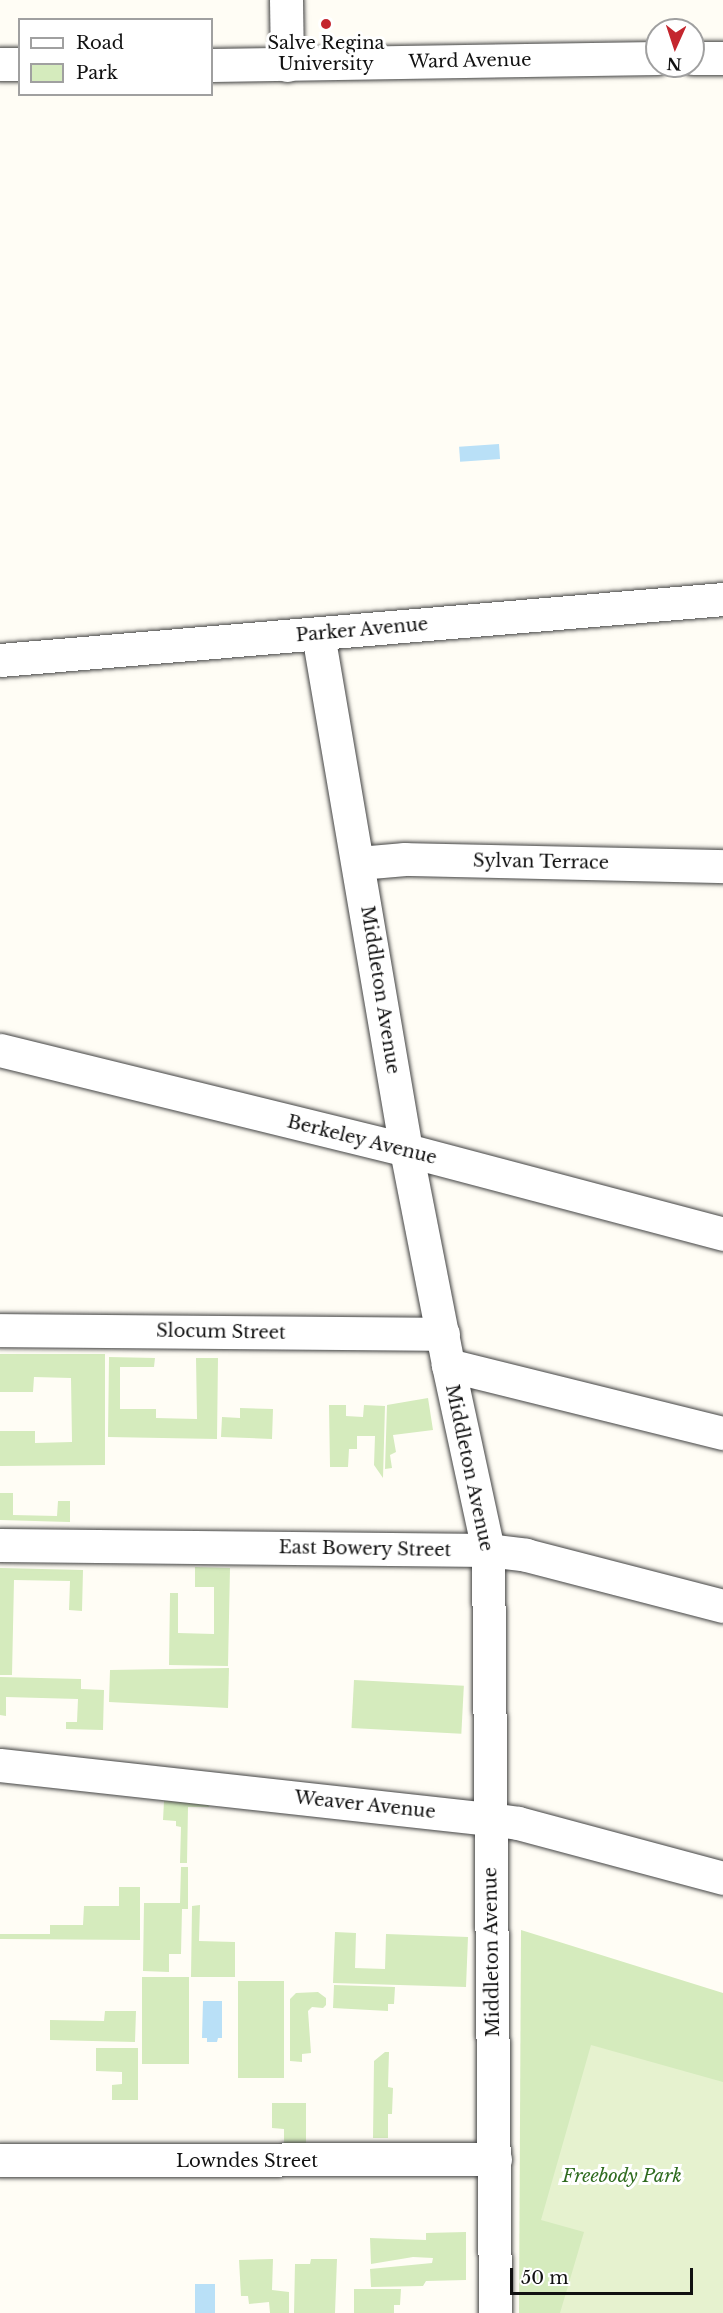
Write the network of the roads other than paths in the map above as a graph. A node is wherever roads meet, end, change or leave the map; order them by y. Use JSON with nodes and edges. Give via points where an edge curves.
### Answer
{"nodes":[{"id":1,"x":286,"y":0,"type":"edge"},
{"id":2,"x":645,"y":58,"type":"edge"},
{"id":3,"x":705,"y":58,"type":"edge"},
{"id":4,"x":723,"y":58,"type":"edge"},
{"id":5,"x":0,"y":64,"type":"edge"},
{"id":6,"x":18,"y":64,"type":"edge"},
{"id":7,"x":213,"y":65,"type":"edge"},
{"id":8,"x":287,"y":65,"type":"junction"},
{"id":9,"x":723,"y":599,"type":"edge"},
{"id":10,"x":318,"y":634,"type":"junction"},
{"id":11,"x":0,"y":660,"type":"edge"},
{"id":12,"x":359,"y":863,"type":"junction"},
{"id":13,"x":723,"y":866,"type":"edge"},
{"id":14,"x":0,"y":1050,"type":"edge"},
{"id":15,"x":406,"y":1150,"type":"junction"},
{"id":16,"x":723,"y":1234,"type":"edge"},
{"id":17,"x":0,"y":1330,"type":"edge"},
{"id":18,"x":445,"y":1349,"type":"junction"},
{"id":19,"x":723,"y":1433,"type":"edge"},
{"id":20,"x":0,"y":1545,"type":"edge"},
{"id":21,"x":488,"y":1550,"type":"junction"},
{"id":22,"x":723,"y":1606,"type":"edge"},
{"id":23,"x":0,"y":1765,"type":"edge"},
{"id":24,"x":490,"y":1819,"type":"junction"},
{"id":25,"x":723,"y":1878,"type":"edge"},
{"id":26,"x":495,"y":2159,"type":"junction"},
{"id":27,"x":0,"y":2160,"type":"edge"},
{"id":28,"x":495,"y":2313,"type":"edge"}],
"edges":[{"from":1,"to":8,"type":"street"},
{"from":2,"to":8,"type":"street","name":"Ward Avenue"},
{"from":3,"to":4,"type":"street"},
{"from":5,"to":6,"type":"street"},
{"from":7,"to":8,"type":"street","name":"Ward Avenue"},
{"from":9,"to":10,"type":"street","name":"Parker Avenue"},
{"from":10,"to":11,"type":"street","name":"Parker Avenue"},
{"from":10,"to":12,"type":"street","name":"Middleton Avenue"},
{"from":12,"to":13,"type":"street","name":"Sylvan Terrace","via":[[405,859]]},
{"from":12,"to":15,"type":"street","name":"Middleton Avenue"},
{"from":14,"to":15,"type":"street","name":"Berkeley Avenue"},
{"from":15,"to":16,"type":"street","name":"Berkeley Avenue"},
{"from":15,"to":18,"type":"street","name":"Middleton Avenue"},
{"from":17,"to":18,"type":"street","name":"Slocum Street"},
{"from":18,"to":19,"type":"street","name":"Slocum Street"},
{"from":18,"to":21,"type":"street","name":"Middleton Avenue"},
{"from":20,"to":21,"type":"street","name":"East Bowery Street"},
{"from":21,"to":22,"type":"street","name":"East Bowery Street","via":[[526,1555]]},
{"from":21,"to":24,"type":"street","name":"Middleton Avenue"},
{"from":23,"to":24,"type":"street","name":"Weaver Avenue"},
{"from":24,"to":25,"type":"street","name":"Weaver Avenue"},
{"from":24,"to":26,"type":"street","name":"Middleton Avenue"},
{"from":26,"to":27,"type":"street","name":"Lowndes Street"},
{"from":26,"to":28,"type":"street","name":"Middleton Avenue"}]}
